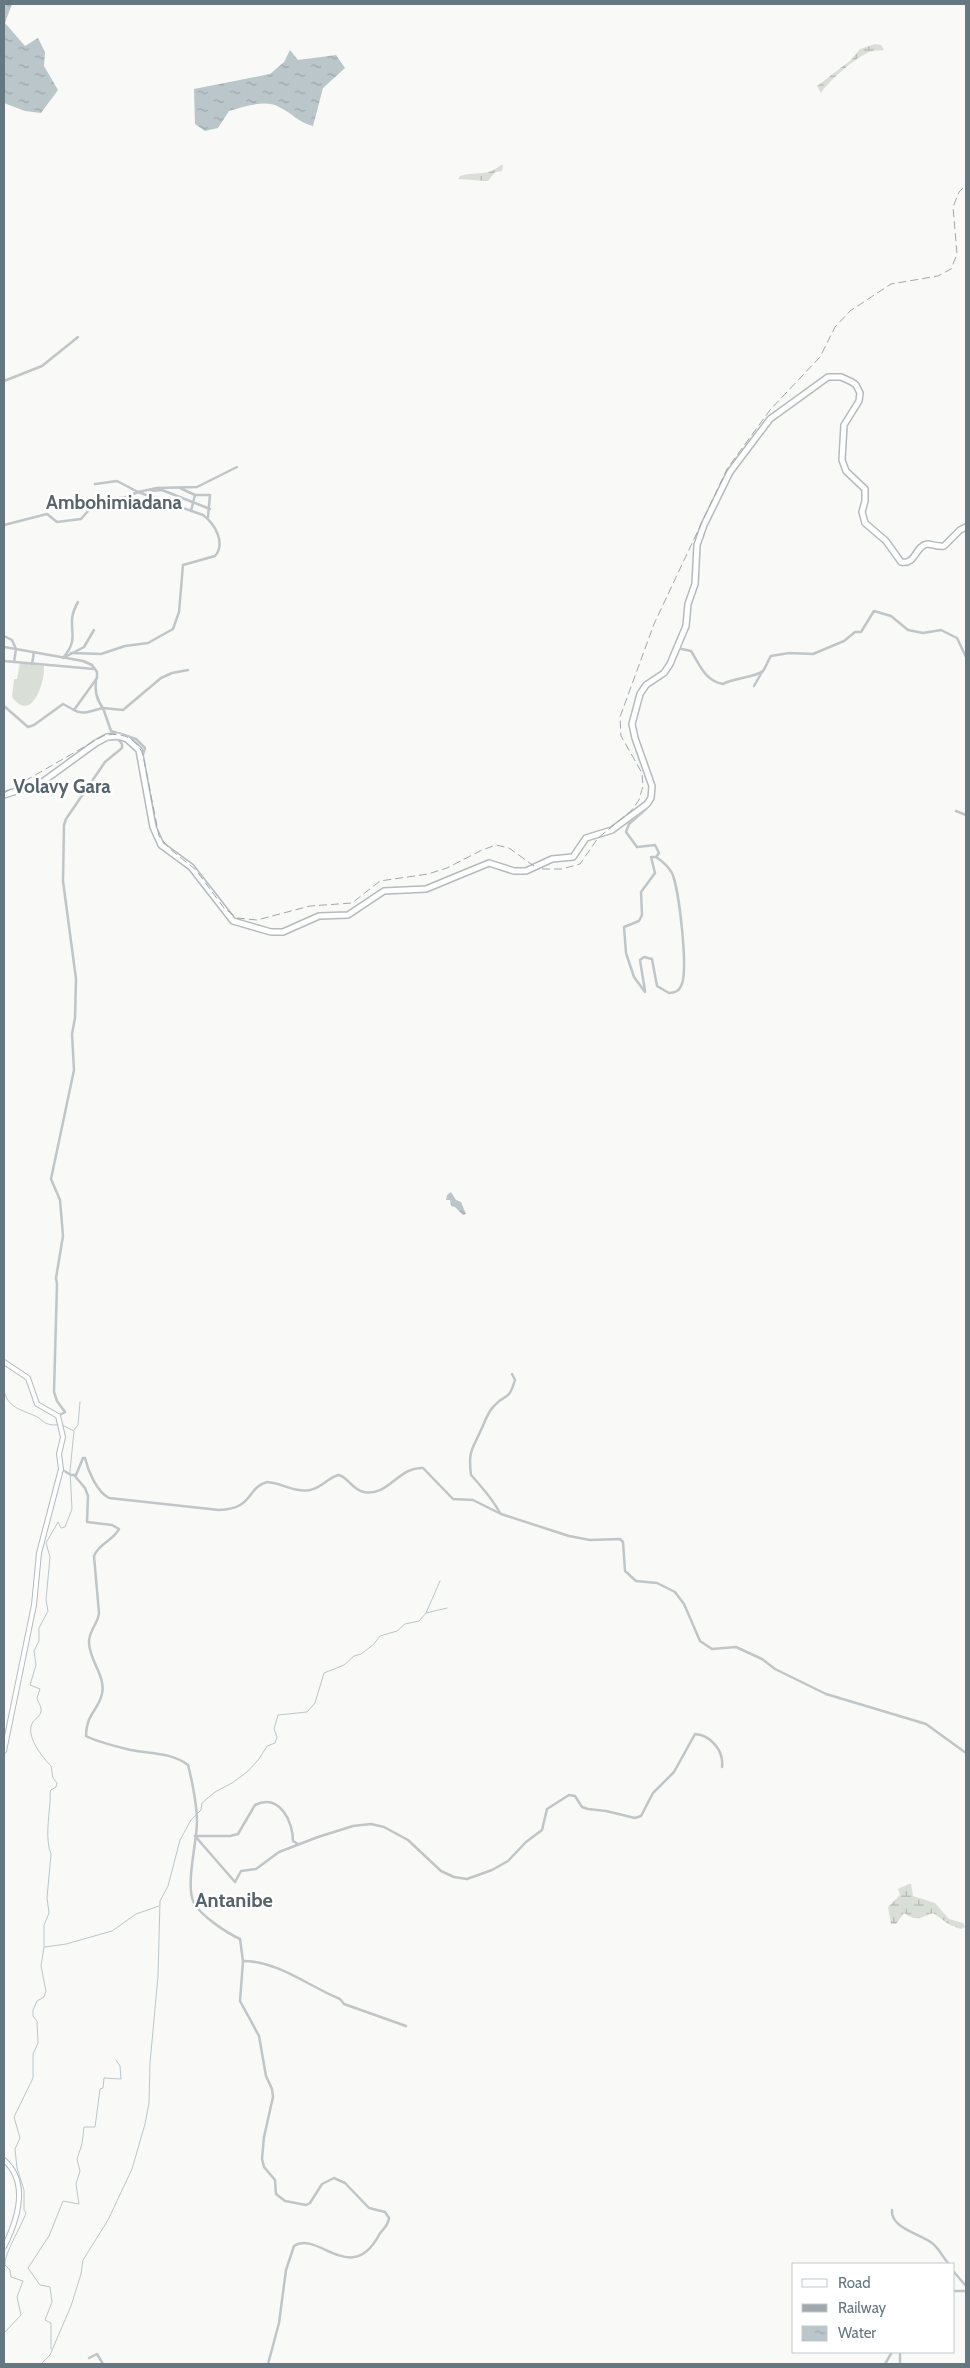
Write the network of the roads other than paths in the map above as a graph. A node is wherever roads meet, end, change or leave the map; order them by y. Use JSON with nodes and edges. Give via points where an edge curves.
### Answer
{"nodes":[{"id":1,"x":78,"y":337,"type":"dead end"},
{"id":2,"x":4,"y":381,"type":"edge"},
{"id":3,"x":237,"y":467,"type":"dead end"},
{"id":4,"x":96,"y":484,"type":"dead end"},
{"id":5,"x":178,"y":488,"type":"junction"},
{"id":6,"x":147,"y":490,"type":"junction"},
{"id":7,"x":138,"y":492,"type":"junction"},
{"id":8,"x":174,"y":494,"type":"junction"},
{"id":9,"x":195,"y":495,"type":"junction"},
{"id":10,"x":193,"y":503,"type":"junction"},
{"id":11,"x":173,"y":504,"type":"junction"},
{"id":12,"x":210,"y":509,"type":"junction"},
{"id":13,"x":191,"y":511,"type":"junction"},
{"id":14,"x":207,"y":518,"type":"junction"},
{"id":15,"x":4,"y":525,"type":"edge"},
{"id":16,"x":966,"y":527,"type":"edge"},
{"id":17,"x":78,"y":602,"type":"dead end"},
{"id":18,"x":94,"y":630,"type":"dead end"},
{"id":19,"x":4,"y":636,"type":"edge"},
{"id":20,"x":4,"y":647,"type":"edge"},
{"id":21,"x":677,"y":648,"type":"junction"},
{"id":22,"x":16,"y":649,"type":"junction"},
{"id":23,"x":34,"y":652,"type":"junction"},
{"id":24,"x":71,"y":654,"type":"junction"},
{"id":25,"x":966,"y":657,"type":"edge"},
{"id":26,"x":63,"y":658,"type":"junction"},
{"id":27,"x":4,"y":661,"type":"edge"},
{"id":28,"x":14,"y":662,"type":"junction"},
{"id":29,"x":32,"y":664,"type":"junction"},
{"id":30,"x":96,"y":669,"type":"junction"},
{"id":31,"x":188,"y":670,"type":"dead end"},
{"id":32,"x":762,"y":671,"type":"junction"},
{"id":33,"x":97,"y":678,"type":"junction"},
{"id":34,"x":754,"y":686,"type":"dead end"},
{"id":35,"x":4,"y":706,"type":"edge"},
{"id":36,"x":103,"y":708,"type":"junction"},
{"id":37,"x":74,"y":710,"type":"junction"},
{"id":38,"x":107,"y":737,"type":"junction"},
{"id":39,"x":142,"y":760,"type":"junction"},
{"id":40,"x":4,"y":795,"type":"edge"},
{"id":41,"x":647,"y":804,"type":"junction"},
{"id":42,"x":956,"y":811,"type":"dead end"},
{"id":43,"x":966,"y":814,"type":"edge"},
{"id":44,"x":656,"y":857,"type":"junction"},
{"id":45,"x":4,"y":1362,"type":"edge"},
{"id":46,"x":512,"y":1374,"type":"dead end"},
{"id":47,"x":59,"y":1418,"type":"junction"},
{"id":48,"x":61,"y":1469,"type":"junction"},
{"id":49,"x":72,"y":1475,"type":"junction"},
{"id":50,"x":501,"y":1514,"type":"junction"},
{"id":51,"x":4,"y":1751,"type":"edge"},
{"id":52,"x":966,"y":1753,"type":"edge"},
{"id":53,"x":722,"y":1767,"type":"dead end"},
{"id":54,"x":195,"y":1836,"type":"junction"},
{"id":55,"x":298,"y":1844,"type":"junction"},
{"id":56,"x":243,"y":1961,"type":"junction"},
{"id":57,"x":406,"y":2026,"type":"dead end"},
{"id":58,"x":4,"y":2160,"type":"edge"},
{"id":59,"x":892,"y":2210,"type":"dead end"},
{"id":60,"x":4,"y":2247,"type":"edge"},
{"id":61,"x":948,"y":2263,"type":"edge"},
{"id":62,"x":955,"y":2273,"type":"edge"},
{"id":63,"x":966,"y":2286,"type":"edge"},
{"id":64,"x":891,"y":2353,"type":"edge"},
{"id":65,"x":89,"y":2358,"type":"dead end"},
{"id":66,"x":103,"y":2364,"type":"edge"},
{"id":67,"x":268,"y":2364,"type":"edge"},
{"id":68,"x":885,"y":2364,"type":"edge"}],
"edges":[{"from":1,"to":2,"type":"street","via":[[42,366]]},
{"from":3,"to":5,"type":"street","via":[[197,487]]},
{"from":4,"to":7,"type":"street","via":[[117,481]]},
{"from":5,"to":6,"type":"street"},
{"from":5,"to":9,"type":"street"},
{"from":6,"to":7,"type":"street"},
{"from":6,"to":8,"type":"street"},
{"from":7,"to":11,"type":"street"},
{"from":7,"to":15,"type":"street","via":[[95,503],[76,521],[58,522],[47,514]]},
{"from":8,"to":10,"type":"street"},
{"from":8,"to":11,"type":"street"},
{"from":9,"to":10,"type":"street"},
{"from":9,"to":12,"type":"street","via":[[210,495]]},
{"from":10,"to":12,"type":"street"},
{"from":10,"to":13,"type":"street"},
{"from":11,"to":13,"type":"street"},
{"from":12,"to":14,"type":"street"},
{"from":13,"to":14,"type":"street"},
{"from":14,"to":24,"type":"street","via":[[220,538],[218,553],[183,566],[179,612],[173,629],[148,643],[102,654]]},
{"from":16,"to":21,"type":"main road","via":[[944,546],[927,544],[912,560],[901,562],[886,541],[865,523],[862,512],[865,489],[846,471],[842,460],[844,425],[859,401],[860,393],[852,382],[841,377],[828,377],[770,419],[730,472],[697,544],[696,584]]},
{"from":17,"to":26,"type":"street","via":[[71,616],[73,644]]},
{"from":18,"to":24,"type":"street","via":[[84,647]]},
{"from":19,"to":22,"type":"street","via":[[12,640]]},
{"from":20,"to":22,"type":"street"},
{"from":21,"to":32,"type":"street","via":[[691,651],[712,682],[723,684]]},
{"from":21,"to":41,"type":"main road","via":[[664,673],[646,685],[640,694],[632,724],[652,786]]},
{"from":22,"to":23,"type":"street"},
{"from":22,"to":28,"type":"street"},
{"from":23,"to":26,"type":"street"},
{"from":23,"to":29,"type":"street"},
{"from":24,"to":26,"type":"street"},
{"from":25,"to":32,"type":"street","via":[[957,638],[941,630],[923,633],[908,630],[892,616],[874,611],[861,632],[813,654],[771,656]]},
{"from":26,"to":30,"type":"street","via":[[88,663]]},
{"from":27,"to":28,"type":"street"},
{"from":28,"to":29,"type":"street"},
{"from":29,"to":30,"type":"street"},
{"from":30,"to":33,"type":"street"},
{"from":31,"to":36,"type":"street","via":[[161,678],[123,710]]},
{"from":32,"to":34,"type":"street"},
{"from":33,"to":36,"type":"street","via":[[97,697]]},
{"from":33,"to":37,"type":"street"},
{"from":35,"to":37,"type":"street","via":[[28,727],[63,704]]},
{"from":36,"to":37,"type":"street","via":[[88,712]]},
{"from":36,"to":39,"type":"street","via":[[111,731],[136,739],[145,748]]},
{"from":38,"to":39,"type":"main road","via":[[127,738],[139,750]]},
{"from":38,"to":40,"type":"main road","via":[[41,783]]},
{"from":38,"to":47,"type":"street","via":[[108,740],[121,741],[122,748],[105,762],[64,825],[63,881],[76,979],[72,1034],[74,1070],[51,1179],[60,1200],[63,1236],[56,1278],[54,1384],[57,1401],[65,1412]]},
{"from":39,"to":41,"type":"main road","via":[[153,827],[161,845],[191,867],[233,921],[271,932],[283,932],[320,916],[348,915],[384,891],[426,889],[480,865],[489,863],[514,871],[526,871],[552,859],[573,857],[586,838],[612,830]]},
{"from":41,"to":44,"type":"street","via":[[626,832],[637,847],[655,845],[659,853]]},
{"from":42,"to":43,"type":"street"},
{"from":44,"to":44,"type":"street","via":[[651,857],[655,873],[641,892],[641,918],[639,922],[624,927],[624,941],[634,977],[640,986],[646,992],[640,960],[647,957],[652,959],[657,986],[669,993],[678,991],[683,980],[683,930],[674,878],[668,867]]},
{"from":45,"to":47,"type":"street","via":[[28,1378],[37,1404]]},
{"from":46,"to":50,"type":"street","via":[[515,1380],[509,1396],[496,1404],[484,1422],[473,1444],[469,1462],[471,1475],[479,1481]]},
{"from":47,"to":48,"type":"street","via":[[62,1427]]},
{"from":48,"to":49,"type":"street"},
{"from":48,"to":51,"type":"street","via":[[39,1553],[34,1605]]},
{"from":49,"to":50,"type":"street","via":[[76,1474],[82,1458],[85,1458],[100,1490],[109,1498],[231,1510],[267,1482],[304,1491],[320,1487],[338,1475],[356,1490],[369,1492],[385,1488],[400,1476],[419,1468],[428,1471],[453,1499],[473,1500]]},
{"from":49,"to":54,"type":"street","via":[[88,1496],[87,1522],[119,1528],[96,1550],[94,1556],[99,1613],[89,1643],[104,1680],[102,1695],[88,1720],[86,1736],[182,1760],[188,1765],[197,1823]]},
{"from":50,"to":52,"type":"street","via":[[580,1539],[620,1539],[623,1542],[625,1571],[636,1580],[657,1583],[675,1592],[684,1604],[700,1641],[706,1645],[719,1649],[736,1647],[826,1694],[926,1724]]},
{"from":53,"to":55,"type":"street","via":[[718,1746],[695,1734],[674,1772],[653,1793],[641,1816],[635,1818],[588,1809],[582,1807],[575,1796],[569,1795],[547,1809],[542,1830],[508,1861],[467,1879],[441,1871],[408,1840],[371,1824],[353,1826]]},
{"from":54,"to":55,"type":"street","via":[[235,1882],[241,1871],[256,1869],[269,1858]]},
{"from":54,"to":55,"type":"street","via":[[238,1834],[255,1805],[268,1802],[283,1811],[292,1824],[293,1841]]},
{"from":54,"to":56,"type":"street","via":[[191,1875],[194,1902],[224,1930],[240,1939]]},
{"from":56,"to":57,"type":"street","via":[[280,1969],[340,1998],[344,2004]]},
{"from":56,"to":67,"type":"street","via":[[240,2001],[259,2036],[266,2076],[272,2089],[262,2159],[264,2167],[275,2180],[276,2194],[285,2200],[306,2205],[322,2184],[334,2178],[345,2183],[369,2208],[384,2212],[389,2218],[387,2226],[364,2255],[337,2255],[305,2243],[294,2246],[287,2265],[279,2323]]},
{"from":58,"to":60,"type":"street","via":[[15,2174],[19,2194],[18,2213]]},
{"from":59,"to":61,"type":"street","via":[[898,2224],[933,2243]]},
{"from":62,"to":63,"type":"street"},
{"from":64,"to":68,"type":"street"},
{"from":65,"to":66,"type":"street","via":[[97,2354]]}]}
